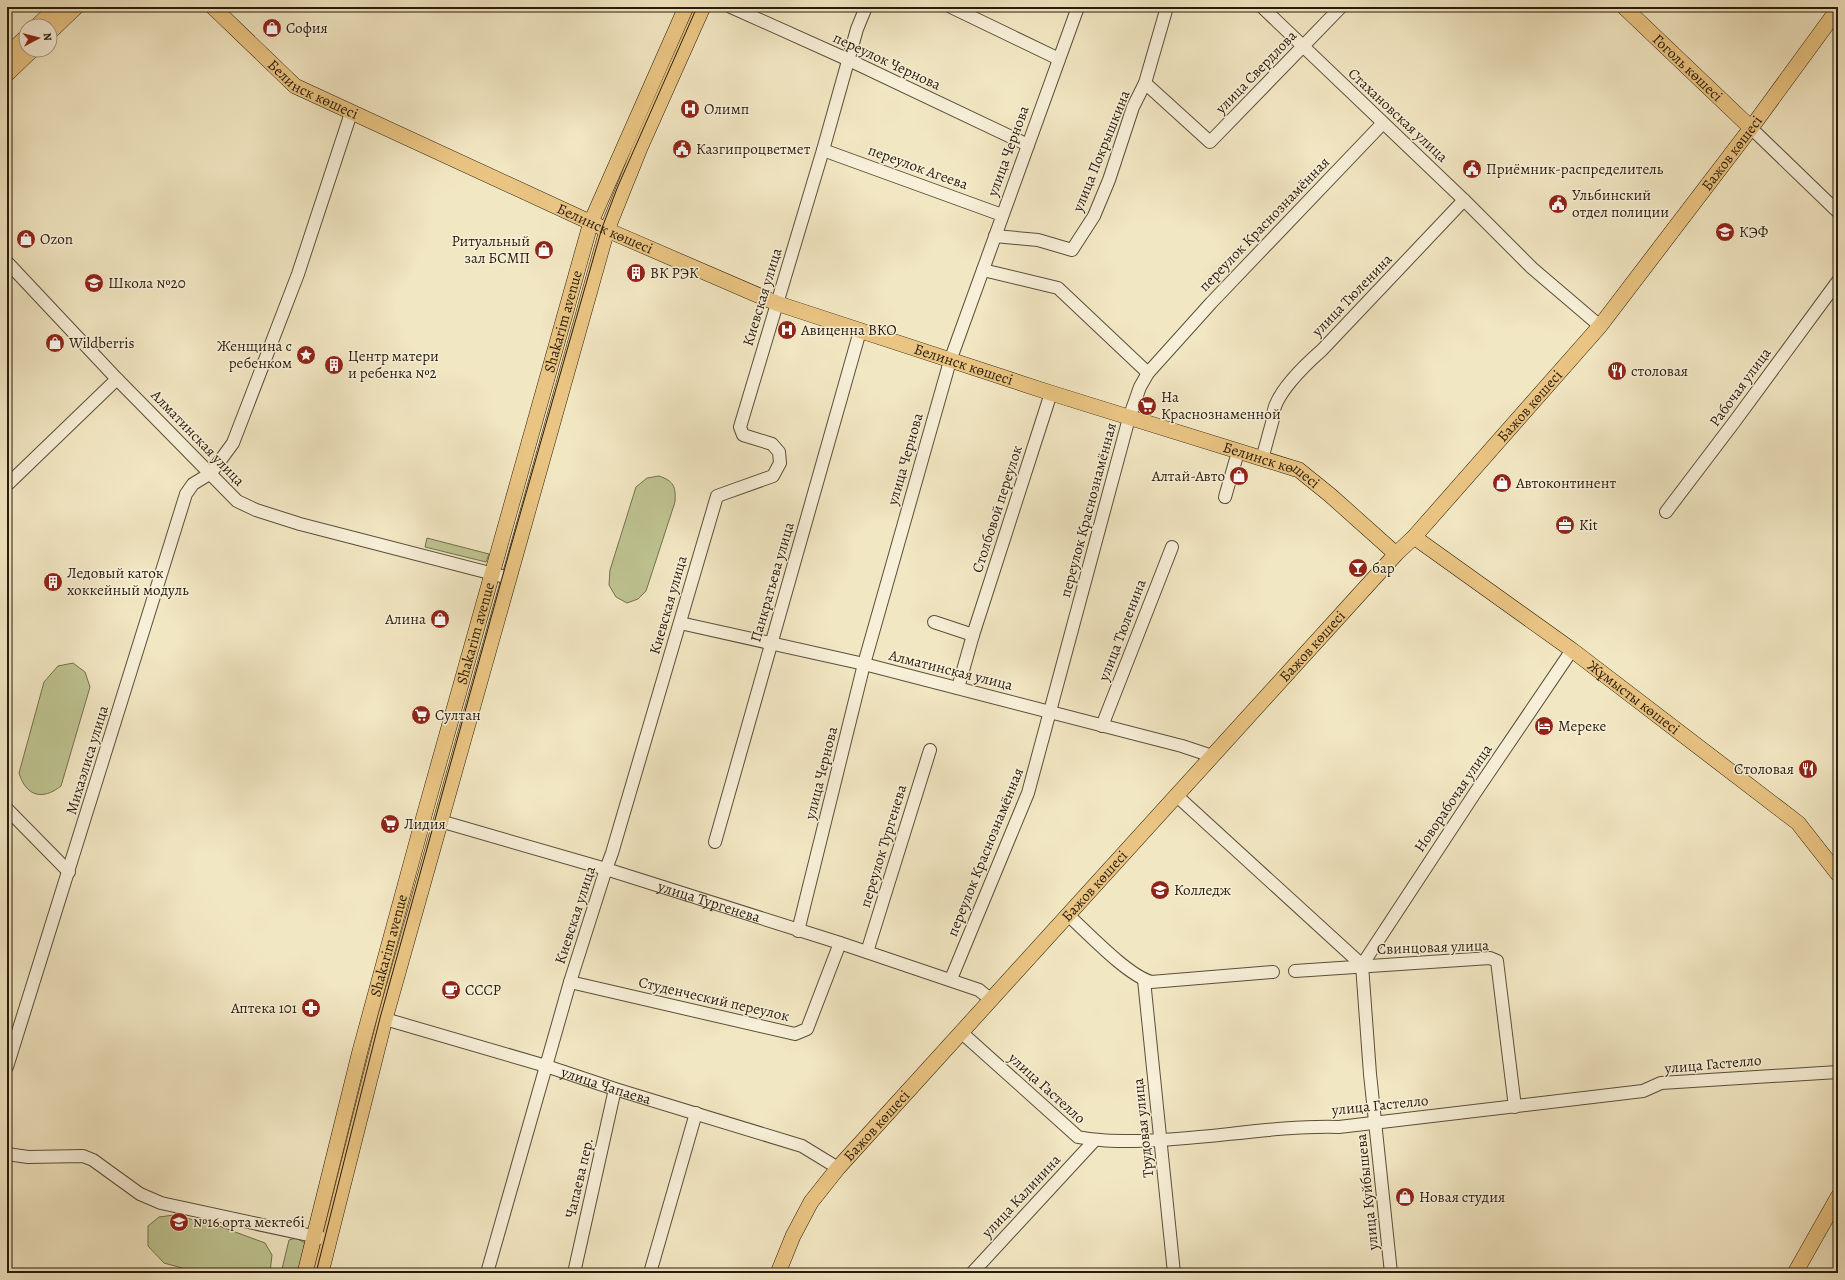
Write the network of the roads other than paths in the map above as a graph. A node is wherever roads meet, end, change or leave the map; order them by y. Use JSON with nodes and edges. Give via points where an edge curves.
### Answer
{"nodes":[{"id":1,"x":57,"y":7,"type":"edge"},
{"id":2,"x":76,"y":7,"type":"edge"},
{"id":3,"x":212,"y":7,"type":"edge"},
{"id":4,"x":686,"y":7,"type":"edge"},
{"id":5,"x":703,"y":7,"type":"edge"},
{"id":6,"x":731,"y":7,"type":"edge"},
{"id":7,"x":866,"y":7,"type":"edge"},
{"id":8,"x":951,"y":7,"type":"edge"},
{"id":9,"x":1078,"y":7,"type":"edge"},
{"id":10,"x":1167,"y":7,"type":"edge"},
{"id":11,"x":1262,"y":7,"type":"edge"},
{"id":12,"x":1341,"y":7,"type":"edge"},
{"id":13,"x":1624,"y":7,"type":"edge"},
{"id":14,"x":1838,"y":9,"type":"edge"},
{"id":15,"x":45,"y":18,"type":"edge"},
{"id":16,"x":58,"y":24,"type":"edge"},
{"id":17,"x":18,"y":44,"type":"edge"},
{"id":18,"x":1303,"y":46,"type":"junction"},
{"id":19,"x":7,"y":55,"type":"edge"},
{"id":20,"x":24,"y":58,"type":"edge"},
{"id":21,"x":1059,"y":59,"type":"junction"},
{"id":22,"x":849,"y":60,"type":"junction"},
{"id":23,"x":7,"y":74,"type":"edge"},
{"id":24,"x":1145,"y":83,"type":"junction"},
{"id":25,"x":351,"y":113,"type":"junction"},
{"id":26,"x":1382,"y":123,"type":"junction"},
{"id":27,"x":1751,"y":128,"type":"junction"},
{"id":28,"x":1028,"y":145,"type":"junction"},
{"id":29,"x":823,"y":150,"type":"junction"},
{"id":30,"x":1464,"y":200,"type":"junction"},
{"id":31,"x":1838,"y":212,"type":"edge"},
{"id":32,"x":1002,"y":215,"type":"junction"},
{"id":33,"x":591,"y":222,"type":"junction"},
{"id":34,"x":607,"y":230,"type":"junction"},
{"id":35,"x":995,"y":236,"type":"junction"},
{"id":36,"x":7,"y":262,"type":"edge"},
{"id":37,"x":983,"y":270,"type":"junction"},
{"id":38,"x":1838,"y":281,"type":"edge"},
{"id":39,"x":776,"y":303,"type":"junction"},
{"id":40,"x":1600,"y":326,"type":"junction"},
{"id":41,"x":860,"y":331,"type":"junction"},
{"id":42,"x":950,"y":361,"type":"junction"},
{"id":43,"x":1148,"y":373,"type":"junction"},
{"id":44,"x":117,"y":379,"type":"junction"},
{"id":45,"x":1051,"y":393,"type":"junction"},
{"id":46,"x":1129,"y":418,"type":"junction"},
{"id":47,"x":1238,"y":452,"type":"junction"},
{"id":48,"x":1262,"y":459,"type":"junction"},
{"id":49,"x":211,"y":473,"type":"junction"},
{"id":50,"x":7,"y":485,"type":"edge"},
{"id":51,"x":1225,"y":497,"type":"dead end"},
{"id":52,"x":1666,"y":512,"type":"dead end"},
{"id":53,"x":1414,"y":537,"type":"junction"},
{"id":54,"x":1172,"y":547,"type":"dead end"},
{"id":55,"x":1396,"y":554,"type":"junction"},
{"id":56,"x":492,"y":573,"type":"junction"},
{"id":57,"x":509,"y":578,"type":"junction"},
{"id":58,"x":934,"y":622,"type":"dead end"},
{"id":59,"x":680,"y":623,"type":"junction"},
{"id":60,"x":973,"y":635,"type":"junction"},
{"id":61,"x":770,"y":644,"type":"junction"},
{"id":62,"x":1572,"y":650,"type":"junction"},
{"id":63,"x":864,"y":664,"type":"junction"},
{"id":64,"x":958,"y":688,"type":"junction"},
{"id":65,"x":1051,"y":712,"type":"junction"},
{"id":66,"x":1102,"y":726,"type":"junction"},
{"id":67,"x":930,"y":750,"type":"dead end"},
{"id":68,"x":1212,"y":756,"type":"junction"},
{"id":69,"x":1177,"y":796,"type":"junction"},
{"id":70,"x":7,"y":809,"type":"edge"},
{"id":71,"x":424,"y":816,"type":"junction"},
{"id":72,"x":440,"y":821,"type":"junction"},
{"id":73,"x":715,"y":842,"type":"dead end"},
{"id":74,"x":606,"y":869,"type":"junction"},
{"id":75,"x":68,"y":872,"type":"junction"},
{"id":76,"x":1838,"y":874,"type":"edge"},
{"id":77,"x":1068,"y":915,"type":"junction"},
{"id":78,"x":798,"y":931,"type":"junction"},
{"id":79,"x":840,"y":943,"type":"junction"},
{"id":80,"x":867,"y":952,"type":"junction"},
{"id":81,"x":1362,"y":965,"type":"junction"},
{"id":82,"x":1295,"y":971,"type":"dead end"},
{"id":83,"x":1273,"y":972,"type":"dead end"},
{"id":84,"x":951,"y":979,"type":"junction"},
{"id":85,"x":1144,"y":980,"type":"junction"},
{"id":86,"x":570,"y":982,"type":"junction"},
{"id":87,"x":990,"y":999,"type":"junction"},
{"id":88,"x":369,"y":1016,"type":"junction"},
{"id":89,"x":385,"y":1019,"type":"junction"},
{"id":90,"x":962,"y":1033,"type":"junction"},
{"id":91,"x":546,"y":1066,"type":"junction"},
{"id":92,"x":7,"y":1067,"type":"edge"},
{"id":93,"x":1838,"y":1072,"type":"edge"},
{"id":94,"x":615,"y":1089,"type":"junction"},
{"id":95,"x":1515,"y":1107,"type":"junction"},
{"id":96,"x":696,"y":1113,"type":"junction"},
{"id":97,"x":1376,"y":1122,"type":"junction"},
{"id":98,"x":1094,"y":1141,"type":"junction"},
{"id":99,"x":1160,"y":1141,"type":"junction"},
{"id":100,"x":7,"y":1154,"type":"edge"},
{"id":101,"x":838,"y":1168,"type":"junction"},
{"id":102,"x":1838,"y":1197,"type":"edge"},
{"id":103,"x":314,"y":1236,"type":"junction"},
{"id":104,"x":330,"y":1240,"type":"junction"},
{"id":105,"x":305,"y":1273,"type":"edge"},
{"id":106,"x":321,"y":1273,"type":"edge"},
{"id":107,"x":487,"y":1273,"type":"edge"},
{"id":108,"x":574,"y":1273,"type":"edge"},
{"id":109,"x":650,"y":1273,"type":"edge"},
{"id":110,"x":778,"y":1273,"type":"edge"},
{"id":111,"x":972,"y":1273,"type":"edge"},
{"id":112,"x":1174,"y":1273,"type":"edge"},
{"id":113,"x":1391,"y":1273,"type":"edge"},
{"id":114,"x":1795,"y":1273,"type":"edge"}],
"edges":[{"from":1,"to":15,"type":"main road"},
{"from":2,"to":16,"type":"main road"},
{"from":3,"to":25,"type":"main road","name":"Белинск көшесі","via":[[295,86]]},
{"from":4,"to":33,"type":"main road","name":"Shakarim avenue"},
{"from":5,"to":34,"type":"main road","name":"Shakarim avenue","via":[[640,148]]},
{"from":6,"to":22,"type":"street","name":"переулок Чернова"},
{"from":7,"to":22,"type":"street","name":"Киевская улица"},
{"from":8,"to":21,"type":"street"},
{"from":9,"to":21,"type":"street","name":"улица Чернова"},
{"from":10,"to":24,"type":"street","name":"улица Покрышкина"},
{"from":11,"to":18,"type":"street","name":"Стахановская улица"},
{"from":12,"to":18,"type":"street","name":"улица Свердлова"},
{"from":13,"to":27,"type":"main road","name":"Гоголь көшесі"},
{"from":14,"to":27,"type":"main road","name":"Бажов көшесі"},
{"from":17,"to":19,"type":"main road"},
{"from":18,"to":24,"type":"street","name":"улица Свердлова","via":[[1210,142]]},
{"from":18,"to":26,"type":"street","name":"Стахановская улица"},
{"from":20,"to":23,"type":"main road"},
{"from":21,"to":28,"type":"street","name":"улица Чернова"},
{"from":22,"to":28,"type":"street","name":"переулок Чернова"},
{"from":22,"to":29,"type":"street","name":"Киевская улица"},
{"from":24,"to":35,"type":"street","name":"улица Покрышкина","via":[[1133,107],[1094,216],[1072,250],[1038,240]]},
{"from":25,"to":33,"type":"main road","name":"Белинск көшесі"},
{"from":25,"to":49,"type":"street","via":[[298,274],[234,443]]},
{"from":26,"to":30,"type":"street","name":"Стахановская улица"},
{"from":26,"to":43,"type":"street","name":"переулок Краснознамённая"},
{"from":27,"to":31,"type":"street"},
{"from":27,"to":40,"type":"main road","name":"Бажов көшесі"},
{"from":28,"to":32,"type":"street","name":"улица Чернова"},
{"from":29,"to":32,"type":"street","name":"переулок Агеева"},
{"from":29,"to":39,"type":"street","name":"Киевская улица"},
{"from":30,"to":40,"type":"street","name":"Стахановская улица","via":[[1532,268]]},
{"from":30,"to":48,"type":"street","name":"улица Тюленина","via":[[1322,350],[1300,369],[1284,390],[1273,413]]},
{"from":32,"to":35,"type":"street","name":"улица Чернова"},
{"from":33,"to":34,"type":"main road","name":"Белинск көшесі"},
{"from":33,"to":56,"type":"main road","name":"Shakarim avenue"},
{"from":34,"to":39,"type":"main road","name":"Белинск көшесі"},
{"from":34,"to":57,"type":"main road","name":"Shakarim avenue"},
{"from":35,"to":37,"type":"street","name":"улица Чернова"},
{"from":36,"to":44,"type":"street","name":"Алматинская улица"},
{"from":37,"to":42,"type":"street","name":"улица Чернова"},
{"from":37,"to":43,"type":"street","via":[[1058,288]]},
{"from":38,"to":52,"type":"street","name":"Рабочая улица"},
{"from":39,"to":41,"type":"main road","name":"Белинск көшесі"},
{"from":39,"to":59,"type":"street","name":"Киевская улица","via":[[740,426],[743,435],[772,444],[779,452],[780,463],[773,476],[717,496]]},
{"from":40,"to":53,"type":"main road","name":"Бажов көшесі"},
{"from":41,"to":42,"type":"main road","name":"Белинск көшесі"},
{"from":41,"to":61,"type":"street","name":"Панкратьева улица"},
{"from":42,"to":45,"type":"main road","name":"Белинск көшесі"},
{"from":42,"to":63,"type":"street","name":"улица Чернова"},
{"from":43,"to":46,"type":"street","name":"переулок Краснознамённая"},
{"from":44,"to":49,"type":"street","name":"Алматинская улица"},
{"from":44,"to":50,"type":"street"},
{"from":45,"to":46,"type":"main road","name":"Белинск көшесі"},
{"from":45,"to":60,"type":"street","name":"Столбовой переулок"},
{"from":46,"to":47,"type":"main road","name":"Белинск көшесі"},
{"from":46,"to":65,"type":"street","name":"переулок Краснознамённая"},
{"from":47,"to":48,"type":"main road","name":"Белинск көшесі"},
{"from":47,"to":51,"type":"street"},
{"from":48,"to":55,"type":"main road","name":"Белинск көшесі","via":[[1299,470]]},
{"from":49,"to":56,"type":"street","name":"Алматинская улица","via":[[237,502],[256,510],[300,524]]},
{"from":49,"to":75,"type":"street","name":"Михаэлиса улица","via":[[193,484],[186,494]]},
{"from":53,"to":55,"type":"main road","name":"Бажов көшесі"},
{"from":53,"to":62,"type":"main road","name":"Жұмысты көшесі"},
{"from":54,"to":66,"type":"street","name":"улица Тюленина"},
{"from":55,"to":68,"type":"main road","name":"Бажов көшесі"},
{"from":56,"to":57,"type":"street","name":"Алматинская улица"},
{"from":56,"to":71,"type":"main road","name":"Shakarim avenue"},
{"from":57,"to":72,"type":"main road","name":"Shakarim avenue"},
{"from":58,"to":60,"type":"street"},
{"from":59,"to":61,"type":"street","name":"Алматинская улица"},
{"from":59,"to":74,"type":"street","name":"Киевская улица"},
{"from":60,"to":64,"type":"street","name":"Столбовой переулок"},
{"from":61,"to":63,"type":"street","name":"Алматинская улица"},
{"from":61,"to":73,"type":"street","name":"Панкратьева улица"},
{"from":62,"to":76,"type":"main road","name":"Жұмысты көшесі","via":[[1798,823]]},
{"from":62,"to":81,"type":"street","name":"Новорабочая улица"},
{"from":63,"to":64,"type":"street","name":"Алматинская улица"},
{"from":63,"to":78,"type":"street","name":"улица Чернова"},
{"from":64,"to":65,"type":"street","name":"Алматинская улица"},
{"from":65,"to":66,"type":"street","name":"Алматинская улица"},
{"from":65,"to":84,"type":"street","name":"переулок Краснознамённая","via":[[1028,793]]},
{"from":66,"to":68,"type":"street","name":"Алматинская улица"},
{"from":67,"to":80,"type":"street","name":"переулок Тургенева"},
{"from":68,"to":69,"type":"main road","name":"Бажов көшесі"},
{"from":69,"to":77,"type":"main road","name":"Бажов көшесі"},
{"from":69,"to":81,"type":"street"},
{"from":70,"to":75,"type":"street"},
{"from":71,"to":72,"type":"main road","name":"улица Тургенева"},
{"from":71,"to":88,"type":"main road","name":"Shakarim avenue"},
{"from":72,"to":74,"type":"street","name":"улица Тургенева"},
{"from":72,"to":89,"type":"main road","name":"Shakarim avenue"},
{"from":74,"to":78,"type":"street","name":"улица Тургенева"},
{"from":74,"to":86,"type":"street","name":"Киевская улица"},
{"from":75,"to":92,"type":"street","name":"Михаэлиса улица"},
{"from":77,"to":85,"type":"street","via":[[1129,970]]},
{"from":77,"to":87,"type":"main road","name":"Бажов көшесі"},
{"from":78,"to":79,"type":"street","name":"улица Тургенева"},
{"from":79,"to":80,"type":"street","name":"улица Тургенева"},
{"from":79,"to":86,"type":"street","name":"Студенческий переулок","via":[[807,1030],[795,1034]]},
{"from":80,"to":84,"type":"street","name":"улица Тургенева"},
{"from":81,"to":82,"type":"street","name":"Свинцовая улица"},
{"from":81,"to":95,"type":"street","name":"Свинцовая улица","via":[[1490,958],[1497,961]]},
{"from":81,"to":97,"type":"street","name":"улица Куйбышева"},
{"from":83,"to":85,"type":"street","via":[[1151,982]]},
{"from":84,"to":87,"type":"street","name":"улица Тургенева","via":[[979,990]]},
{"from":85,"to":99,"type":"street","name":"Трудовая улица"},
{"from":86,"to":91,"type":"street","name":"Киевская улица"},
{"from":87,"to":90,"type":"main road","name":"Бажов көшесі"},
{"from":88,"to":89,"type":"main road","name":"улица Чапаева"},
{"from":88,"to":103,"type":"main road","name":"Shakarim avenue"},
{"from":89,"to":91,"type":"street","name":"улица Чапаева"},
{"from":89,"to":104,"type":"main road","name":"Shakarim avenue"},
{"from":90,"to":98,"type":"street","name":"улица Гастелло","via":[[1078,1138]]},
{"from":90,"to":101,"type":"main road","name":"Бажов көшесі"},
{"from":91,"to":94,"type":"street","name":"улица Чапаева"},
{"from":91,"to":107,"type":"street","name":"Киевская улица"},
{"from":93,"to":95,"type":"street","name":"улица Гастелло","via":[[1661,1083],[1643,1091]]},
{"from":94,"to":96,"type":"street","name":"улица Чапаева"},
{"from":94,"to":108,"type":"street","name":"Чапаева пер."},
{"from":95,"to":97,"type":"street","name":"улица Гастелло"},
{"from":96,"to":101,"type":"street","name":"улица Чапаева","via":[[802,1146]]},
{"from":96,"to":109,"type":"street"},
{"from":97,"to":99,"type":"street","name":"улица Гастелло","via":[[1339,1127],[1304,1126]]},
{"from":97,"to":113,"type":"street","name":"улица Куйбышева"},
{"from":98,"to":99,"type":"street","name":"улица Гастелло"},
{"from":98,"to":111,"type":"street","name":"улица Калинина"},
{"from":99,"to":112,"type":"street","name":"Трудовая улица"},
{"from":100,"to":103,"type":"street","via":[[28,1157],[83,1156],[93,1160],[140,1194],[161,1203]]},
{"from":101,"to":110,"type":"main road","name":"Бажов көшесі","via":[[811,1202]]},
{"from":102,"to":114,"type":"main road"},
{"from":103,"to":104,"type":"street"},
{"from":103,"to":105,"type":"main road","name":"Shakarim avenue"},
{"from":104,"to":106,"type":"main road","name":"Shakarim avenue"}]}
